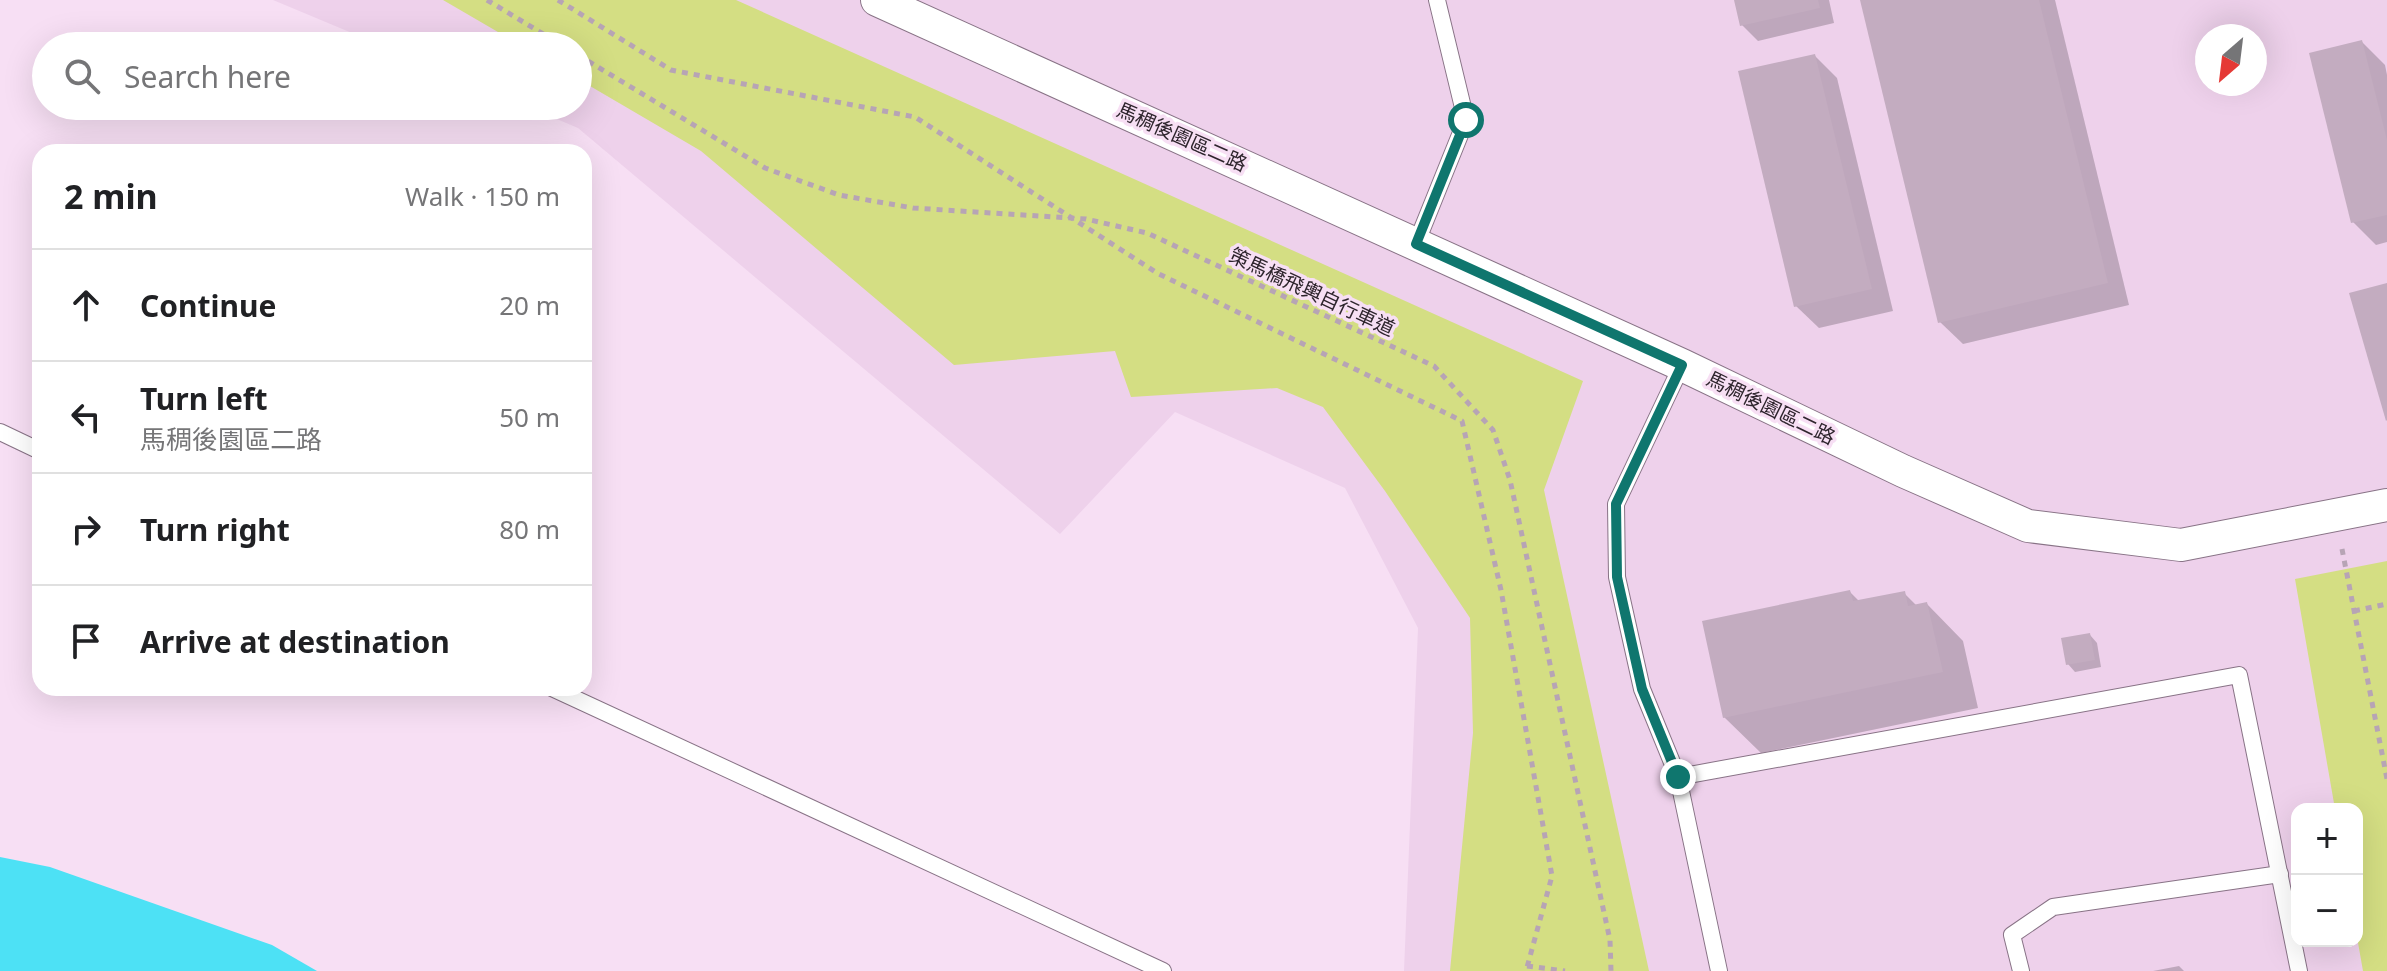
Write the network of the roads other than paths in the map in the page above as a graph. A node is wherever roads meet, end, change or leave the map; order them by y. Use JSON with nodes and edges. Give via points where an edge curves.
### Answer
{"nodes":[{"id":1,"x":877,"y":0,"type":"edge"},
{"id":2,"x":1437,"y":0,"type":"edge"},
{"id":3,"x":1416,"y":244,"type":"junction"},
{"id":4,"x":1682,"y":365,"type":"junction"},
{"id":5,"x":0,"y":432,"type":"edge"},
{"id":6,"x":32,"y":447,"type":"edge"},
{"id":7,"x":2387,"y":505,"type":"edge"},
{"id":8,"x":569,"y":696,"type":"edge"},
{"id":9,"x":1678,"y":777,"type":"junction"},
{"id":10,"x":2280,"y":874,"type":"junction"},
{"id":11,"x":1163,"y":971,"type":"edge"},
{"id":12,"x":1719,"y":971,"type":"edge"},
{"id":13,"x":2021,"y":971,"type":"edge"},
{"id":14,"x":2299,"y":971,"type":"edge"}],
"edges":[{"from":1,"to":3,"type":"street","name":"馬稠後園區二路"},
{"from":2,"to":3,"type":"lane","via":[[1466,120]]},
{"from":3,"to":4,"type":"street","name":"馬稠後園區二路"},
{"from":4,"to":7,"type":"street","name":"馬稠後園區二路","via":[[2028,526],[2181,545]]},
{"from":4,"to":9,"type":"lane","via":[[1616,504],[1617,577],[1632,647],[1642,689]]},
{"from":5,"to":6,"type":"lane"},
{"from":8,"to":11,"type":"lane"},
{"from":9,"to":10,"type":"lane","via":[[2239,675]]},
{"from":9,"to":12,"type":"lane"},
{"from":10,"to":13,"type":"lane","via":[[2053,907],[2012,935]]},
{"from":10,"to":14,"type":"lane"}]}
